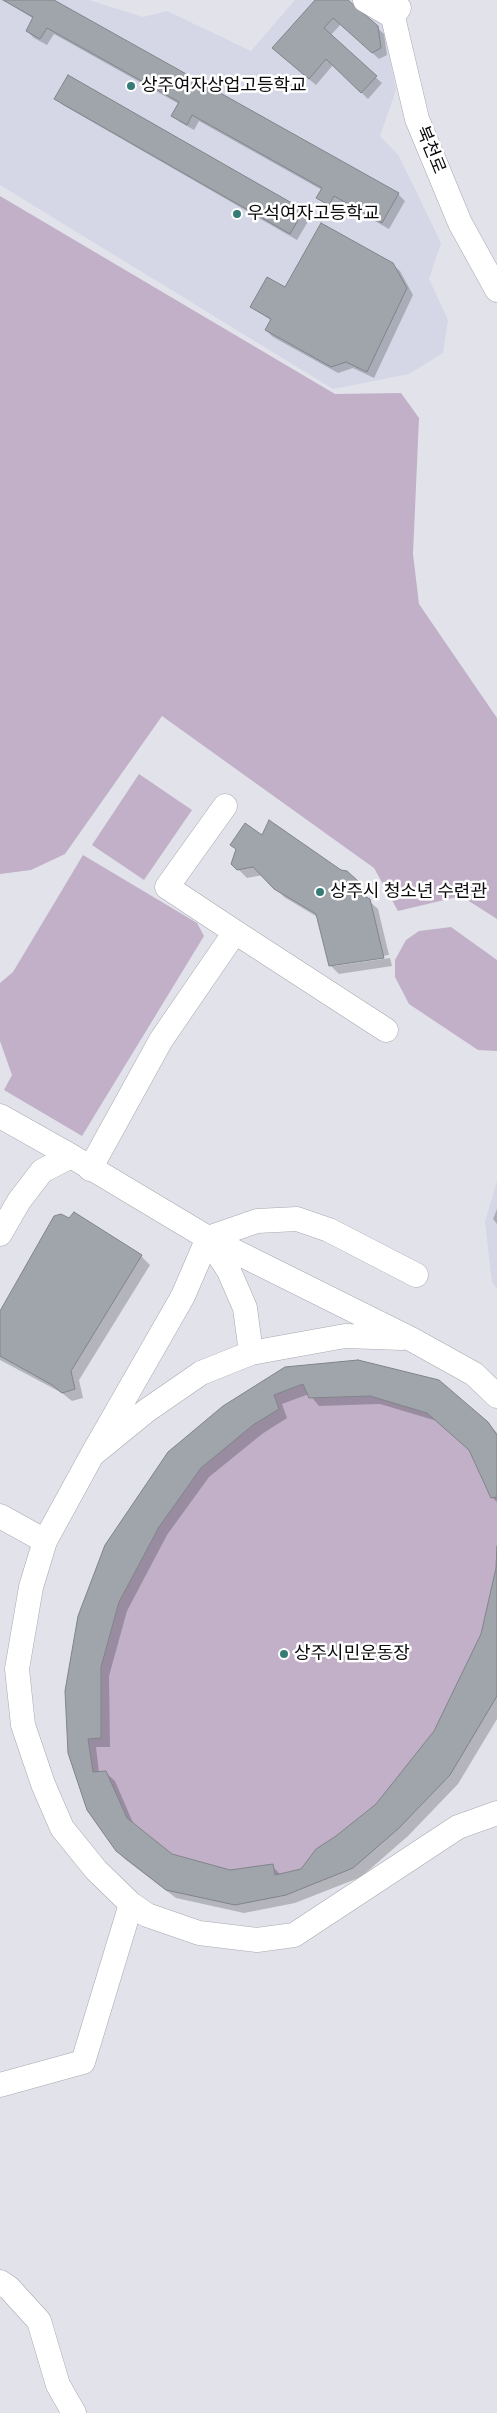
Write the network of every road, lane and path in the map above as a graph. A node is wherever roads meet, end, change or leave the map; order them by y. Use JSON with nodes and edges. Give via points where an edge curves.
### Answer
{"nodes":[{"id":1,"x":366,"y":0,"type":"edge"},
{"id":2,"x":396,"y":5,"type":"edge"},
{"id":3,"x":497,"y":290,"type":"edge"},
{"id":4,"x":225,"y":806,"type":"dead end"},
{"id":5,"x":235,"y":932,"type":"junction"},
{"id":6,"x":386,"y":1030,"type":"dead end"},
{"id":7,"x":0,"y":1116,"type":"edge"},
{"id":8,"x":70,"y":1156,"type":"junction"},
{"id":9,"x":90,"y":1169,"type":"junction"},
{"id":10,"x":0,"y":1234,"type":"edge"},
{"id":11,"x":208,"y":1238,"type":"junction"},
{"id":12,"x":416,"y":1275,"type":"dead end"},
{"id":13,"x":411,"y":1339,"type":"junction"},
{"id":14,"x":251,"y":1353,"type":"junction"},
{"id":15,"x":497,"y":1396,"type":"edge"},
{"id":16,"x":92,"y":1455,"type":"junction"},
{"id":17,"x":0,"y":1516,"type":"edge"},
{"id":18,"x":45,"y":1541,"type":"junction"},
{"id":19,"x":497,"y":1813,"type":"edge"},
{"id":20,"x":131,"y":1904,"type":"junction"},
{"id":21,"x":0,"y":2085,"type":"edge"},
{"id":22,"x":0,"y":2282,"type":"edge"},
{"id":23,"x":74,"y":2413,"type":"edge"}],
"edges":[{"from":1,"to":2,"type":"street"},
{"from":2,"to":3,"type":"street","name":"북천로","via":[[417,119],[460,223]]},
{"from":4,"to":5,"type":"street","via":[[167,887]]},
{"from":5,"to":6,"type":"street"},
{"from":5,"to":9,"type":"street","via":[[161,1040]]},
{"from":7,"to":8,"type":"street"},
{"from":8,"to":9,"type":"street"},
{"from":8,"to":10,"type":"street","via":[[42,1171]]},
{"from":9,"to":11,"type":"street"},
{"from":11,"to":12,"type":"street","via":[[256,1221],[297,1219],[329,1230]]},
{"from":11,"to":13,"type":"street"},
{"from":11,"to":14,"type":"street","via":[[229,1271],[245,1308]]},
{"from":11,"to":16,"type":"street","via":[[183,1296]]},
{"from":13,"to":14,"type":"street","via":[[345,1336]]},
{"from":13,"to":15,"type":"street","via":[[474,1374]]},
{"from":14,"to":16,"type":"street","via":[[201,1373],[146,1411]]},
{"from":16,"to":18,"type":"street"},
{"from":17,"to":18,"type":"street"},
{"from":18,"to":20,"type":"street","via":[[31,1588],[17,1669],[23,1725],[42,1784],[62,1828],[96,1870]]},
{"from":19,"to":20,"type":"street","via":[[458,1827],[294,1935],[257,1940],[199,1933],[147,1915]]},
{"from":20,"to":21,"type":"street","via":[[83,2062]]},
{"from":22,"to":23,"type":"street","via":[[39,2321],[58,2385]]}]}
